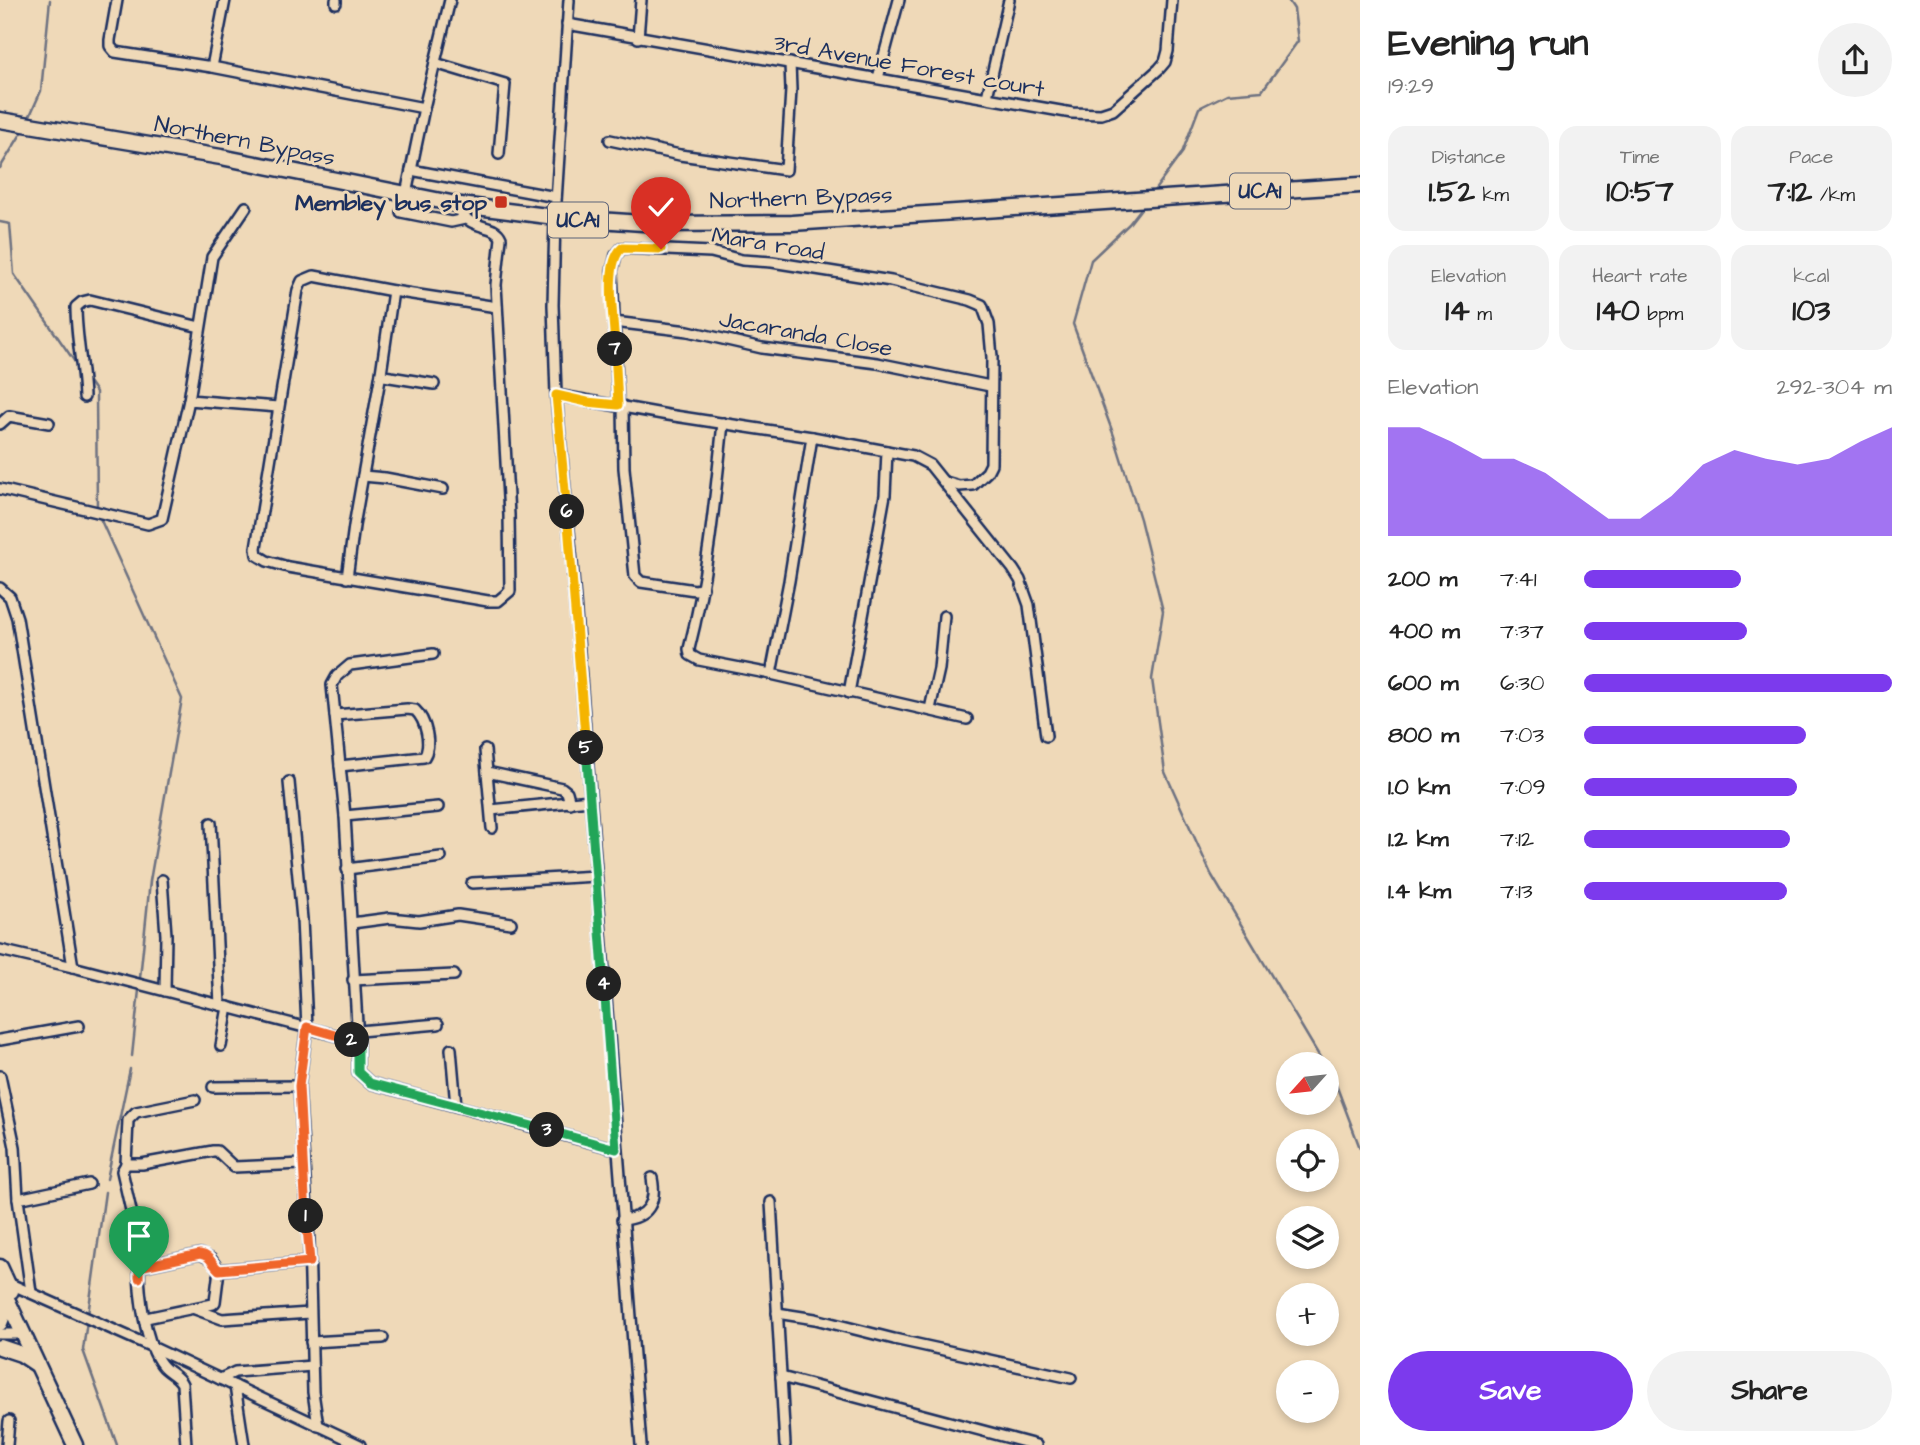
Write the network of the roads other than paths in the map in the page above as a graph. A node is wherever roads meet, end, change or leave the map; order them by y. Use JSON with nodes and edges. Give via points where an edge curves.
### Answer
{"nodes":[{"id":1,"x":117,"y":0,"type":"edge"},
{"id":2,"x":225,"y":0,"type":"edge"},
{"id":3,"x":450,"y":0,"type":"edge"},
{"id":4,"x":569,"y":0,"type":"edge"},
{"id":5,"x":641,"y":0,"type":"edge"},
{"id":6,"x":899,"y":0,"type":"edge"},
{"id":7,"x":1009,"y":0,"type":"edge"},
{"id":8,"x":1172,"y":0,"type":"edge"},
{"id":9,"x":567,"y":24,"type":"junction"},
{"id":10,"x":638,"y":38,"type":"junction"},
{"id":11,"x":435,"y":63,"type":"junction"},
{"id":12,"x":790,"y":63,"type":"junction"},
{"id":13,"x":212,"y":67,"type":"junction"},
{"id":14,"x":878,"y":78,"type":"junction"},
{"id":15,"x":986,"y":97,"type":"junction"},
{"id":16,"x":424,"y":108,"type":"junction"},
{"id":17,"x":0,"y":120,"type":"edge"},
{"id":18,"x":610,"y":140,"type":"dead end"},
{"id":19,"x":499,"y":154,"type":"dead end"},
{"id":20,"x":411,"y":170,"type":"junction"},
{"id":21,"x":1360,"y":185,"type":"edge"},
{"id":22,"x":406,"y":194,"type":"junction"},
{"id":23,"x":556,"y":197,"type":"junction"},
{"id":24,"x":246,"y":207,"type":"dead end"},
{"id":25,"x":401,"y":212,"type":"dead end"},
{"id":26,"x":463,"y":212,"type":"junction"},
{"id":27,"x":555,"y":218,"type":"junction"},
{"id":28,"x":393,"y":291,"type":"junction"},
{"id":29,"x":497,"y":307,"type":"junction"},
{"id":30,"x":614,"y":321,"type":"junction"},
{"id":31,"x":200,"y":327,"type":"junction"},
{"id":32,"x":381,"y":373,"type":"junction"},
{"id":33,"x":434,"y":384,"type":"dead end"},
{"id":34,"x":990,"y":386,"type":"junction"},
{"id":35,"x":556,"y":395,"type":"junction"},
{"id":36,"x":84,"y":397,"type":"dead end"},
{"id":37,"x":189,"y":400,"type":"junction"},
{"id":38,"x":621,"y":406,"type":"junction"},
{"id":39,"x":278,"y":407,"type":"junction"},
{"id":40,"x":49,"y":423,"type":"dead end"},
{"id":41,"x":723,"y":423,"type":"junction"},
{"id":42,"x":0,"y":424,"type":"edge"},
{"id":43,"x":812,"y":437,"type":"junction"},
{"id":44,"x":887,"y":452,"type":"junction"},
{"id":45,"x":363,"y":476,"type":"junction"},
{"id":46,"x":0,"y":480,"type":"edge"},
{"id":47,"x":945,"y":482,"type":"junction"},
{"id":48,"x":0,"y":489,"type":"edge"},
{"id":49,"x":443,"y":489,"type":"dead end"},
{"id":50,"x":347,"y":578,"type":"junction"},
{"id":51,"x":0,"y":587,"type":"edge"},
{"id":52,"x":703,"y":588,"type":"junction"},
{"id":53,"x":944,"y":616,"type":"dead end"},
{"id":54,"x":433,"y":654,"type":"dead end"},
{"id":55,"x":771,"y":674,"type":"junction"},
{"id":56,"x":849,"y":693,"type":"junction"},
{"id":57,"x":930,"y":709,"type":"junction"},
{"id":58,"x":335,"y":715,"type":"junction"},
{"id":59,"x":967,"y":719,"type":"dead end"},
{"id":60,"x":1046,"y":736,"type":"dead end"},
{"id":61,"x":485,"y":750,"type":"dead end"},
{"id":62,"x":340,"y":766,"type":"junction"},
{"id":63,"x":487,"y":772,"type":"junction"},
{"id":64,"x":289,"y":782,"type":"dead end"},
{"id":65,"x":590,"y":800,"type":"junction"},
{"id":66,"x":570,"y":803,"type":"junction"},
{"id":67,"x":438,"y":807,"type":"dead end"},
{"id":68,"x":491,"y":810,"type":"junction"},
{"id":69,"x":345,"y":816,"type":"junction"},
{"id":70,"x":211,"y":823,"type":"dead end"},
{"id":71,"x":492,"y":828,"type":"dead end"},
{"id":72,"x":441,"y":857,"type":"dead end"},
{"id":73,"x":347,"y":869,"type":"junction"},
{"id":74,"x":596,"y":876,"type":"junction"},
{"id":75,"x":162,"y":880,"type":"dead end"},
{"id":76,"x":472,"y":883,"type":"dead end"},
{"id":77,"x":352,"y":923,"type":"junction"},
{"id":78,"x":510,"y":923,"type":"dead end"},
{"id":79,"x":0,"y":950,"type":"edge"},
{"id":80,"x":73,"y":967,"type":"junction"},
{"id":81,"x":454,"y":975,"type":"dead end"},
{"id":82,"x":353,"y":981,"type":"junction"},
{"id":83,"x":165,"y":991,"type":"junction"},
{"id":84,"x":224,"y":1006,"type":"junction"},
{"id":85,"x":438,"y":1024,"type":"dead end"},
{"id":86,"x":79,"y":1026,"type":"dead end"},
{"id":87,"x":307,"y":1027,"type":"junction"},
{"id":88,"x":359,"y":1036,"type":"junction"},
{"id":89,"x":0,"y":1041,"type":"edge"},
{"id":90,"x":221,"y":1046,"type":"dead end"},
{"id":91,"x":451,"y":1049,"type":"dead end"},
{"id":92,"x":0,"y":1076,"type":"edge"},
{"id":93,"x":299,"y":1086,"type":"junction"},
{"id":94,"x":213,"y":1087,"type":"dead end"},
{"id":95,"x":195,"y":1100,"type":"dead end"},
{"id":96,"x":456,"y":1105,"type":"junction"},
{"id":97,"x":616,"y":1149,"type":"junction"},
{"id":98,"x":126,"y":1164,"type":"junction"},
{"id":99,"x":303,"y":1164,"type":"junction"},
{"id":100,"x":652,"y":1178,"type":"dead end"},
{"id":101,"x":89,"y":1184,"type":"dead end"},
{"id":102,"x":18,"y":1199,"type":"junction"},
{"id":103,"x":771,"y":1202,"type":"dead end"},
{"id":104,"x":622,"y":1220,"type":"junction"},
{"id":105,"x":310,"y":1262,"type":"junction"},
{"id":106,"x":0,"y":1267,"type":"edge"},
{"id":107,"x":139,"y":1267,"type":"junction"},
{"id":108,"x":219,"y":1270,"type":"junction"},
{"id":109,"x":2,"y":1282,"type":"edge"},
{"id":110,"x":31,"y":1292,"type":"junction"},
{"id":111,"x":8,"y":1302,"type":"junction"},
{"id":112,"x":195,"y":1309,"type":"junction"},
{"id":113,"x":310,"y":1313,"type":"junction"},
{"id":114,"x":777,"y":1313,"type":"junction"},
{"id":115,"x":146,"y":1318,"type":"junction"},
{"id":116,"x":0,"y":1323,"type":"edge"},
{"id":117,"x":0,"y":1334,"type":"edge"},
{"id":118,"x":24,"y":1336,"type":"junction"},
{"id":119,"x":383,"y":1338,"type":"dead end"},
{"id":120,"x":311,"y":1342,"type":"junction"},
{"id":121,"x":150,"y":1346,"type":"junction"},
{"id":122,"x":0,"y":1347,"type":"edge"},
{"id":123,"x":37,"y":1365,"type":"junction"},
{"id":124,"x":312,"y":1366,"type":"junction"},
{"id":125,"x":781,"y":1377,"type":"junction"},
{"id":126,"x":1072,"y":1378,"type":"dead end"},
{"id":127,"x":220,"y":1379,"type":"junction"},
{"id":128,"x":235,"y":1386,"type":"junction"},
{"id":129,"x":62,"y":1417,"type":"junction"},
{"id":130,"x":9,"y":1421,"type":"dead end"},
{"id":131,"x":318,"y":1426,"type":"junction"},
{"id":132,"x":7,"y":1445,"type":"edge"},
{"id":133,"x":75,"y":1445,"type":"edge"},
{"id":134,"x":186,"y":1445,"type":"edge"},
{"id":135,"x":244,"y":1445,"type":"edge"},
{"id":136,"x":360,"y":1445,"type":"edge"},
{"id":137,"x":640,"y":1445,"type":"edge"},
{"id":138,"x":785,"y":1445,"type":"edge"},
{"id":139,"x":1036,"y":1445,"type":"edge"}],
"edges":[{"from":1,"to":13,"type":"street","via":[[112,49]]},
{"from":2,"to":13,"type":"street"},
{"from":3,"to":11,"type":"street"},
{"from":4,"to":9,"type":"street"},
{"from":5,"to":10,"type":"street"},
{"from":6,"to":14,"type":"street"},
{"from":7,"to":15,"type":"street"},
{"from":8,"to":15,"type":"street","name":"3rd Avenue Forest court","via":[[1165,62],[1113,110],[1072,113]]},
{"from":9,"to":10,"type":"street","name":"3rd Avenue Forest court"},
{"from":9,"to":23,"type":"street"},
{"from":10,"to":12,"type":"street","name":"3rd Avenue Forest court"},
{"from":11,"to":16,"type":"street"},
{"from":11,"to":19,"type":"street","via":[[505,84]]},
{"from":12,"to":14,"type":"street","name":"3rd Avenue Forest court"},
{"from":12,"to":18,"type":"street","via":[[786,170]]},
{"from":13,"to":16,"type":"street"},
{"from":14,"to":15,"type":"street","name":"3rd Avenue Forest court"},
{"from":16,"to":20,"type":"street"},
{"from":17,"to":22,"type":"main road","name":"Northern Bypass","number":"UCA1"},
{"from":20,"to":22,"type":"street"},
{"from":20,"to":23,"type":"street"},
{"from":21,"to":27,"type":"main road","name":"Northern Bypass","number":"UCA1","via":[[722,225]]},
{"from":22,"to":26,"type":"main road","name":"Northern Bypass","number":"UCA1"},
{"from":23,"to":27,"type":"street"},
{"from":24,"to":31,"type":"street","via":[[212,257]]},
{"from":25,"to":26,"type":"street","via":[[451,222]]},
{"from":26,"to":27,"type":"main road","name":"Northern Bypass","number":"UCA1"},
{"from":26,"to":29,"type":"street","via":[[468,222],[501,234]]},
{"from":27,"to":35,"type":"street"},
{"from":28,"to":29,"type":"street"},
{"from":28,"to":32,"type":"street"},
{"from":28,"to":39,"type":"street","via":[[313,276],[302,282]]},
{"from":29,"to":50,"type":"street","via":[[510,591],[498,601],[488,601]]},
{"from":30,"to":34,"type":"street","name":"Jacaranda Close"},
{"from":30,"to":34,"type":"street","name":"Mara road","via":[[612,271],[622,248],[711,252],[891,281],[982,305],[989,329]]},
{"from":30,"to":38,"type":"street","name":"Mara road"},
{"from":31,"to":36,"type":"street","via":[[90,300],[82,302],[76,307],[76,320]]},
{"from":31,"to":37,"type":"street"},
{"from":32,"to":33,"type":"street"},
{"from":32,"to":45,"type":"street"},
{"from":34,"to":47,"type":"street","via":[[990,468],[973,485]]},
{"from":35,"to":38,"type":"street"},
{"from":35,"to":65,"type":"street"},
{"from":37,"to":39,"type":"street"},
{"from":37,"to":48,"type":"street","via":[[159,522],[148,524]]},
{"from":38,"to":41,"type":"street"},
{"from":38,"to":52,"type":"street","name":"Mara road","via":[[635,576],[641,582]]},
{"from":39,"to":50,"type":"street","via":[[257,555],[288,567]]},
{"from":40,"to":42,"type":"street","via":[[9,416]]},
{"from":41,"to":43,"type":"street"},
{"from":41,"to":52,"type":"street"},
{"from":43,"to":44,"type":"street"},
{"from":43,"to":55,"type":"street"},
{"from":44,"to":47,"type":"street","via":[[923,461]]},
{"from":44,"to":56,"type":"street","via":[[885,495]]},
{"from":45,"to":49,"type":"street"},
{"from":45,"to":50,"type":"street"},
{"from":46,"to":48,"type":"street"},
{"from":47,"to":60,"type":"street","via":[[1013,569],[1024,591]]},
{"from":51,"to":80,"type":"street","via":[[10,597],[20,638]]},
{"from":52,"to":55,"type":"street","via":[[690,655]]},
{"from":53,"to":57,"type":"street"},
{"from":54,"to":58,"type":"street","via":[[350,664],[332,685]]},
{"from":55,"to":56,"type":"street"},
{"from":56,"to":57,"type":"street"},
{"from":57,"to":59,"type":"street"},
{"from":58,"to":62,"type":"street"},
{"from":58,"to":62,"type":"street","via":[[415,710],[423,719],[428,749],[424,757]]},
{"from":61,"to":63,"type":"street"},
{"from":62,"to":69,"type":"street"},
{"from":63,"to":66,"type":"street","via":[[562,788]]},
{"from":63,"to":68,"type":"street"},
{"from":64,"to":87,"type":"street"},
{"from":65,"to":66,"type":"street"},
{"from":65,"to":74,"type":"street"},
{"from":66,"to":68,"type":"street"},
{"from":67,"to":69,"type":"street"},
{"from":68,"to":71,"type":"street"},
{"from":69,"to":73,"type":"street"},
{"from":70,"to":84,"type":"street"},
{"from":72,"to":73,"type":"street"},
{"from":73,"to":77,"type":"street"},
{"from":74,"to":76,"type":"street"},
{"from":74,"to":97,"type":"street"},
{"from":75,"to":83,"type":"street"},
{"from":77,"to":78,"type":"street","via":[[458,915]]},
{"from":77,"to":82,"type":"street"},
{"from":79,"to":80,"type":"street"},
{"from":80,"to":83,"type":"street"},
{"from":81,"to":82,"type":"street"},
{"from":82,"to":88,"type":"street"},
{"from":83,"to":84,"type":"street"},
{"from":84,"to":87,"type":"street"},
{"from":84,"to":90,"type":"street"},
{"from":85,"to":88,"type":"street"},
{"from":86,"to":89,"type":"street"},
{"from":87,"to":88,"type":"street"},
{"from":87,"to":93,"type":"street"},
{"from":88,"to":96,"type":"street","via":[[358,1072],[362,1078]]},
{"from":91,"to":96,"type":"street"},
{"from":92,"to":102,"type":"street","via":[[15,1147]]},
{"from":93,"to":94,"type":"street"},
{"from":93,"to":99,"type":"street"},
{"from":95,"to":98,"type":"street","via":[[131,1115]]},
{"from":96,"to":97,"type":"street"},
{"from":97,"to":104,"type":"street"},
{"from":98,"to":99,"type":"street","via":[[213,1151],[234,1167]]},
{"from":98,"to":107,"type":"street","via":[[122,1171]]},
{"from":99,"to":105,"type":"street"},
{"from":100,"to":104,"type":"street","via":[[654,1189],[647,1211],[636,1219]]},
{"from":101,"to":102,"type":"street"},
{"from":102,"to":110,"type":"street"},
{"from":103,"to":114,"type":"street"},
{"from":104,"to":137,"type":"street"},
{"from":105,"to":108,"type":"street"},
{"from":105,"to":113,"type":"street"},
{"from":106,"to":109,"type":"main road"},
{"from":107,"to":108,"type":"street","via":[[200,1254]]},
{"from":107,"to":115,"type":"street"},
{"from":108,"to":112,"type":"street","via":[[215,1302]]},
{"from":109,"to":110,"type":"street"},
{"from":109,"to":111,"type":"main road"},
{"from":109,"to":129,"type":"main road","via":[[41,1358]]},
{"from":110,"to":121,"type":"street"},
{"from":111,"to":116,"type":"main road"},
{"from":111,"to":118,"type":"main road"},
{"from":112,"to":113,"type":"street","via":[[222,1319]]},
{"from":112,"to":115,"type":"street"},
{"from":113,"to":120,"type":"street"},
{"from":114,"to":125,"type":"street"},
{"from":114,"to":126,"type":"street"},
{"from":115,"to":121,"type":"street"},
{"from":117,"to":118,"type":"street"},
{"from":118,"to":122,"type":"street"},
{"from":118,"to":123,"type":"main road"},
{"from":119,"to":120,"type":"street"},
{"from":120,"to":124,"type":"street"},
{"from":121,"to":127,"type":"street"},
{"from":121,"to":134,"type":"street","via":[[163,1367],[182,1384]]},
{"from":122,"to":123,"type":"main road"},
{"from":123,"to":129,"type":"main road"},
{"from":124,"to":127,"type":"street","via":[[235,1372]]},
{"from":124,"to":131,"type":"street"},
{"from":125,"to":138,"type":"street"},
{"from":125,"to":139,"type":"street"},
{"from":127,"to":128,"type":"street"},
{"from":128,"to":131,"type":"street"},
{"from":128,"to":135,"type":"street"},
{"from":129,"to":133,"type":"main road"},
{"from":130,"to":132,"type":"street"},
{"from":131,"to":136,"type":"street"}]}
